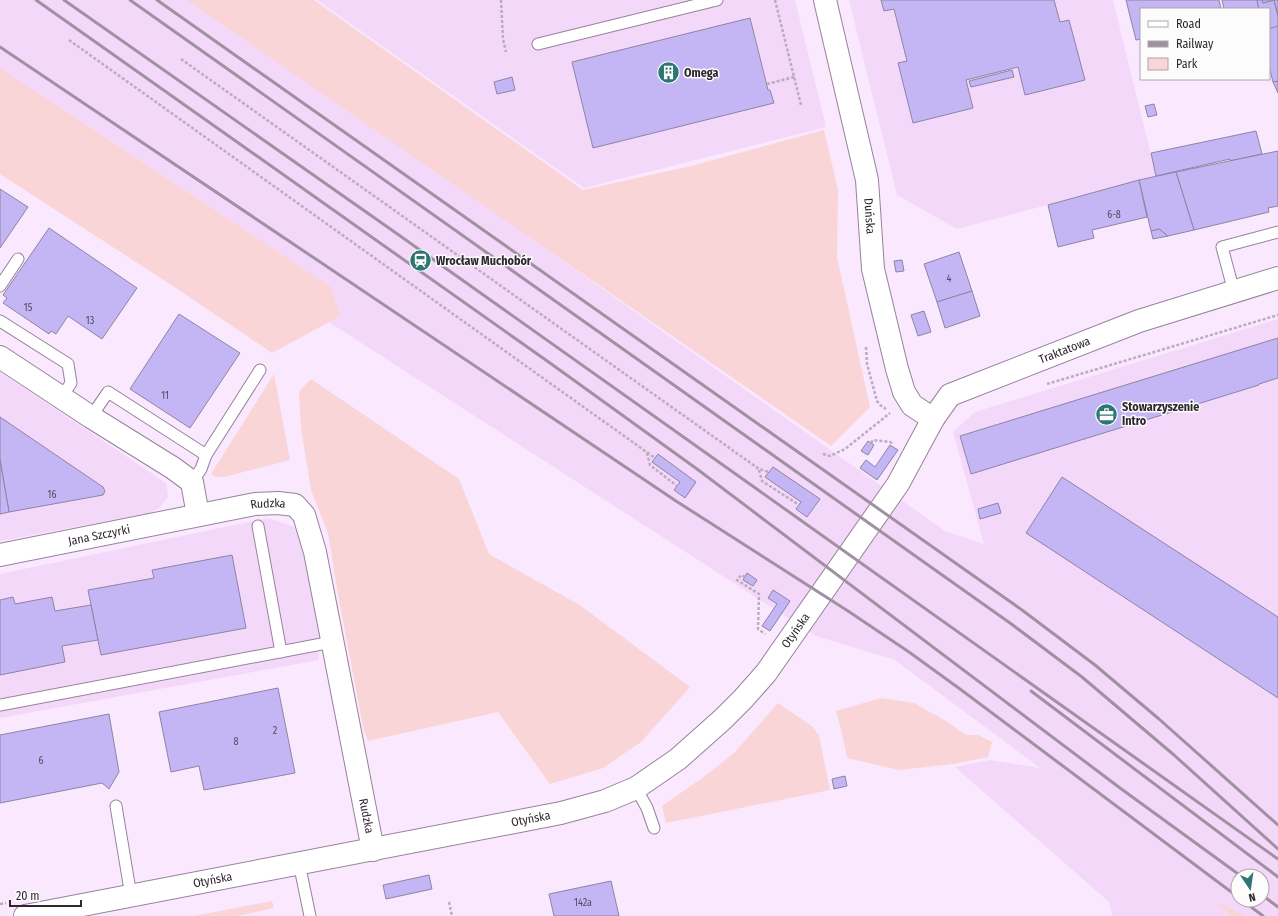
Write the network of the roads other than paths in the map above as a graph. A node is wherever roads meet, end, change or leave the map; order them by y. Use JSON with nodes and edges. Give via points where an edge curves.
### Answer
{"nodes":[{"id":1,"x":717,"y":0,"type":"edge"},
{"id":2,"x":825,"y":0,"type":"edge"},
{"id":3,"x":538,"y":44,"type":"dead end"},
{"id":4,"x":1278,"y":232,"type":"edge"},
{"id":5,"x":18,"y":259,"type":"dead end"},
{"id":6,"x":1278,"y":278,"type":"edge"},
{"id":7,"x":0,"y":286,"type":"edge"},
{"id":8,"x":1234,"y":292,"type":"junction"},
{"id":9,"x":0,"y":321,"type":"edge"},
{"id":10,"x":0,"y":357,"type":"edge"},
{"id":11,"x":260,"y":370,"type":"dead end"},
{"id":12,"x":61,"y":398,"type":"junction"},
{"id":13,"x":91,"y":417,"type":"junction"},
{"id":14,"x":933,"y":419,"type":"junction"},
{"id":15,"x":206,"y":455,"type":"junction"},
{"id":16,"x":192,"y":482,"type":"junction"},
{"id":17,"x":898,"y":484,"type":"joint"},
{"id":18,"x":198,"y":515,"type":"junction"},
{"id":19,"x":258,"y":526,"type":"dead end"},
{"id":20,"x":0,"y":555,"type":"edge"},
{"id":21,"x":332,"y":642,"type":"junction"},
{"id":22,"x":281,"y":652,"type":"junction"},
{"id":23,"x":0,"y":705,"type":"edge"},
{"id":24,"x":636,"y":788,"type":"junction"},
{"id":25,"x":116,"y":806,"type":"dead end"},
{"id":26,"x":654,"y":828,"type":"dead end"},
{"id":27,"x":373,"y":850,"type":"junction"},
{"id":28,"x":299,"y":863,"type":"junction"},
{"id":29,"x":131,"y":896,"type":"junction"},
{"id":30,"x":25,"y":916,"type":"edge"},
{"id":31,"x":310,"y":916,"type":"edge"}],
"edges":[{"from":1,"to":3,"type":"lane"},
{"from":2,"to":14,"type":"street","name":"Duńska","via":[[868,180],[873,269],[897,369],[904,392],[912,405]]},
{"from":4,"to":8,"type":"lane","via":[[1222,247]]},
{"from":5,"to":7,"type":"lane"},
{"from":6,"to":8,"type":"street","name":"Traktatowa"},
{"from":8,"to":14,"type":"street","name":"Traktatowa","via":[[1139,321],[950,395]]},
{"from":9,"to":12,"type":"lane","via":[[68,364],[71,383]]},
{"from":10,"to":12,"type":"street"},
{"from":11,"to":15,"type":"lane"},
{"from":12,"to":13,"type":"street"},
{"from":13,"to":15,"type":"lane","via":[[108,392]]},
{"from":13,"to":16,"type":"street"},
{"from":14,"to":17,"type":"street","name":"Traktatowa"},
{"from":15,"to":16,"type":"lane","via":[[201,469]]},
{"from":16,"to":18,"type":"street"},
{"from":17,"to":24,"type":"street","name":"Otyńska","via":[[766,673],[698,742]]},
{"from":18,"to":20,"type":"street","name":"Jana Szczyrki"},
{"from":18,"to":21,"type":"street","name":"Rudzka","via":[[255,504],[295,505],[304,515],[315,552]]},
{"from":19,"to":22,"type":"lane"},
{"from":21,"to":22,"type":"lane"},
{"from":21,"to":27,"type":"street","name":"Rudzka"},
{"from":22,"to":23,"type":"lane"},
{"from":24,"to":26,"type":"lane"},
{"from":24,"to":27,"type":"street","name":"Otyńska","via":[[605,801],[561,813]]},
{"from":25,"to":29,"type":"lane"},
{"from":27,"to":28,"type":"street","name":"Otyńska"},
{"from":28,"to":29,"type":"street","name":"Otyńska"},
{"from":28,"to":31,"type":"lane"},
{"from":29,"to":30,"type":"street","name":"Otyńska"}]}
